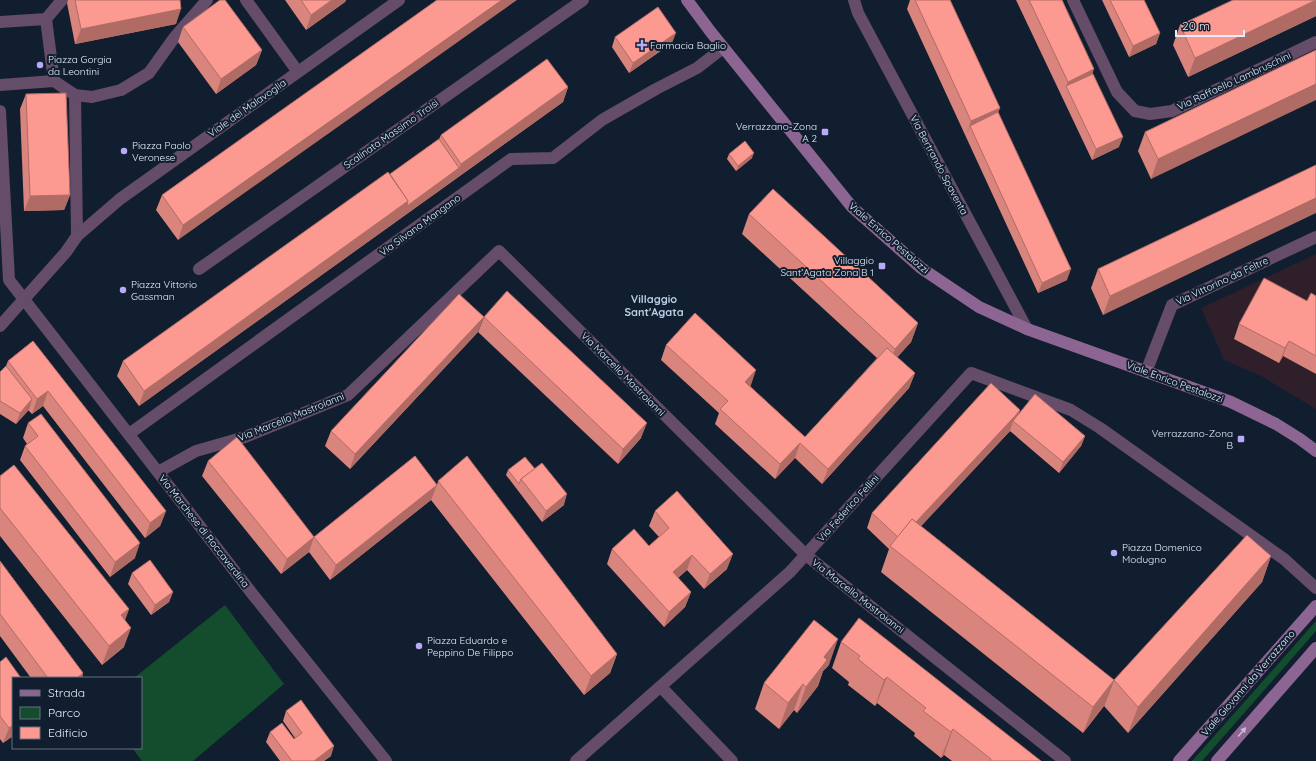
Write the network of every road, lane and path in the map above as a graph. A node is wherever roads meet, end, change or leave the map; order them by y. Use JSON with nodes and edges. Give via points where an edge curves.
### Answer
{"nodes":[{"id":1,"x":62,"y":0,"type":"edge"},
{"id":2,"x":206,"y":0,"type":"edge"},
{"id":3,"x":246,"y":0,"type":"edge"},
{"id":4,"x":399,"y":0,"type":"edge"},
{"id":5,"x":583,"y":0,"type":"edge"},
{"id":6,"x":688,"y":0,"type":"edge"},
{"id":7,"x":854,"y":0,"type":"edge"},
{"id":8,"x":1073,"y":0,"type":"edge"},
{"id":9,"x":384,"y":4,"type":"edge"},
{"id":10,"x":46,"y":19,"type":"junction"},
{"id":11,"x":0,"y":22,"type":"edge"},
{"id":12,"x":1316,"y":42,"type":"edge"},
{"id":13,"x":723,"y":48,"type":"junction"},
{"id":14,"x":298,"y":72,"type":"junction"},
{"id":15,"x":54,"y":80,"type":"junction"},
{"id":16,"x":0,"y":85,"type":"edge"},
{"id":17,"x":75,"y":95,"type":"junction"},
{"id":18,"x":0,"y":111,"type":"edge"},
{"id":19,"x":3,"y":228,"type":"edge"},
{"id":20,"x":77,"y":236,"type":"junction"},
{"id":21,"x":1316,"y":237,"type":"edge"},
{"id":22,"x":199,"y":268,"type":"dead end"},
{"id":23,"x":24,"y":299,"type":"junction"},
{"id":24,"x":0,"y":326,"type":"edge"},
{"id":25,"x":1027,"y":329,"type":"junction"},
{"id":26,"x":1146,"y":372,"type":"junction"},
{"id":27,"x":129,"y":434,"type":"junction"},
{"id":28,"x":1316,"y":451,"type":"edge"},
{"id":29,"x":158,"y":472,"type":"junction"},
{"id":30,"x":806,"y":555,"type":"junction"},
{"id":31,"x":1316,"y":588,"type":"edge"},
{"id":32,"x":1316,"y":606,"type":"edge"},
{"id":33,"x":1316,"y":648,"type":"edge"},
{"id":34,"x":661,"y":687,"type":"junction"},
{"id":35,"x":386,"y":761,"type":"edge"},
{"id":36,"x":576,"y":761,"type":"edge"},
{"id":37,"x":732,"y":761,"type":"edge"},
{"id":38,"x":1065,"y":761,"type":"edge"},
{"id":39,"x":1179,"y":761,"type":"edge"},
{"id":40,"x":1217,"y":761,"type":"edge"}],
"edges":[{"from":1,"to":10,"type":"street"},
{"from":2,"to":17,"type":"street","via":[[149,73],[121,90],[92,96]]},
{"from":3,"to":14,"type":"street"},
{"from":4,"to":9,"type":"street","name":"Viale dei Malavoglia"},
{"from":5,"to":22,"type":"street","name":"Scalinata Massimo Troisi"},
{"from":6,"to":13,"type":"street","name":"Viale Enrico Pestalozzi"},
{"from":7,"to":25,"type":"street","name":"Via Bertrando Spaventa","via":[[858,13]]},
{"from":8,"to":12,"type":"street","name":"Via Raffaello Lambruschini","via":[[1117,92],[1135,111],[1150,114],[1172,111]]},
{"from":9,"to":14,"type":"street","name":"Viale dei Malavoglia"},
{"from":10,"to":11,"type":"street"},
{"from":10,"to":15,"type":"street"},
{"from":13,"to":25,"type":"street","name":"Viale Enrico Pestalozzi","via":[[852,207],[921,268],[979,307]]},
{"from":13,"to":27,"type":"street","name":"Via Silvana Mangano","via":[[697,68],[602,120],[553,158],[511,159]]},
{"from":14,"to":20,"type":"street","name":"Viale dei Malavoglia","via":[[135,188]]},
{"from":15,"to":16,"type":"street"},
{"from":15,"to":17,"type":"street"},
{"from":17,"to":20,"type":"street"},
{"from":18,"to":19,"type":"street","name":"Via Marchese di Roccaverdina"},
{"from":19,"to":23,"type":"street","name":"Via Marchese di Roccaverdina","via":[[9,280]]},
{"from":20,"to":23,"type":"street","name":"Viale dei Malavoglia"},
{"from":21,"to":26,"type":"street","name":"Via Vittorino da Feltre","via":[[1172,305]]},
{"from":23,"to":24,"type":"street","name":"Viale dei Malavoglia"},
{"from":23,"to":27,"type":"street","name":"Via Marchese di Roccaverdina"},
{"from":25,"to":26,"type":"street","name":"Viale Enrico Pestalozzi"},
{"from":26,"to":28,"type":"street","name":"Viale Enrico Pestalozzi","via":[[1255,413]]},
{"from":27,"to":29,"type":"street","name":"Via Marchese di Roccaverdina"},
{"from":29,"to":30,"type":"street","name":"Via Marcello Mastroianni","via":[[196,451],[245,437],[348,395],[499,251]]},
{"from":29,"to":35,"type":"street","name":"Via Marchese di Roccaverdina"},
{"from":30,"to":31,"type":"street","name":"Via Federico Fellini","via":[[971,373],[1071,410],[1100,428],[1284,558]]},
{"from":30,"to":34,"type":"street","name":"Via Federico Fellini"},
{"from":30,"to":38,"type":"street","name":"Via Marcello Mastroianni"},
{"from":32,"to":39,"type":"street","name":"Viale Giovanni da Verrazzano"},
{"from":40,"to":33,"type":"street","one_way":true},
{"from":34,"to":36,"type":"street","name":"Via Federico Fellini"},
{"from":34,"to":37,"type":"street"}]}
